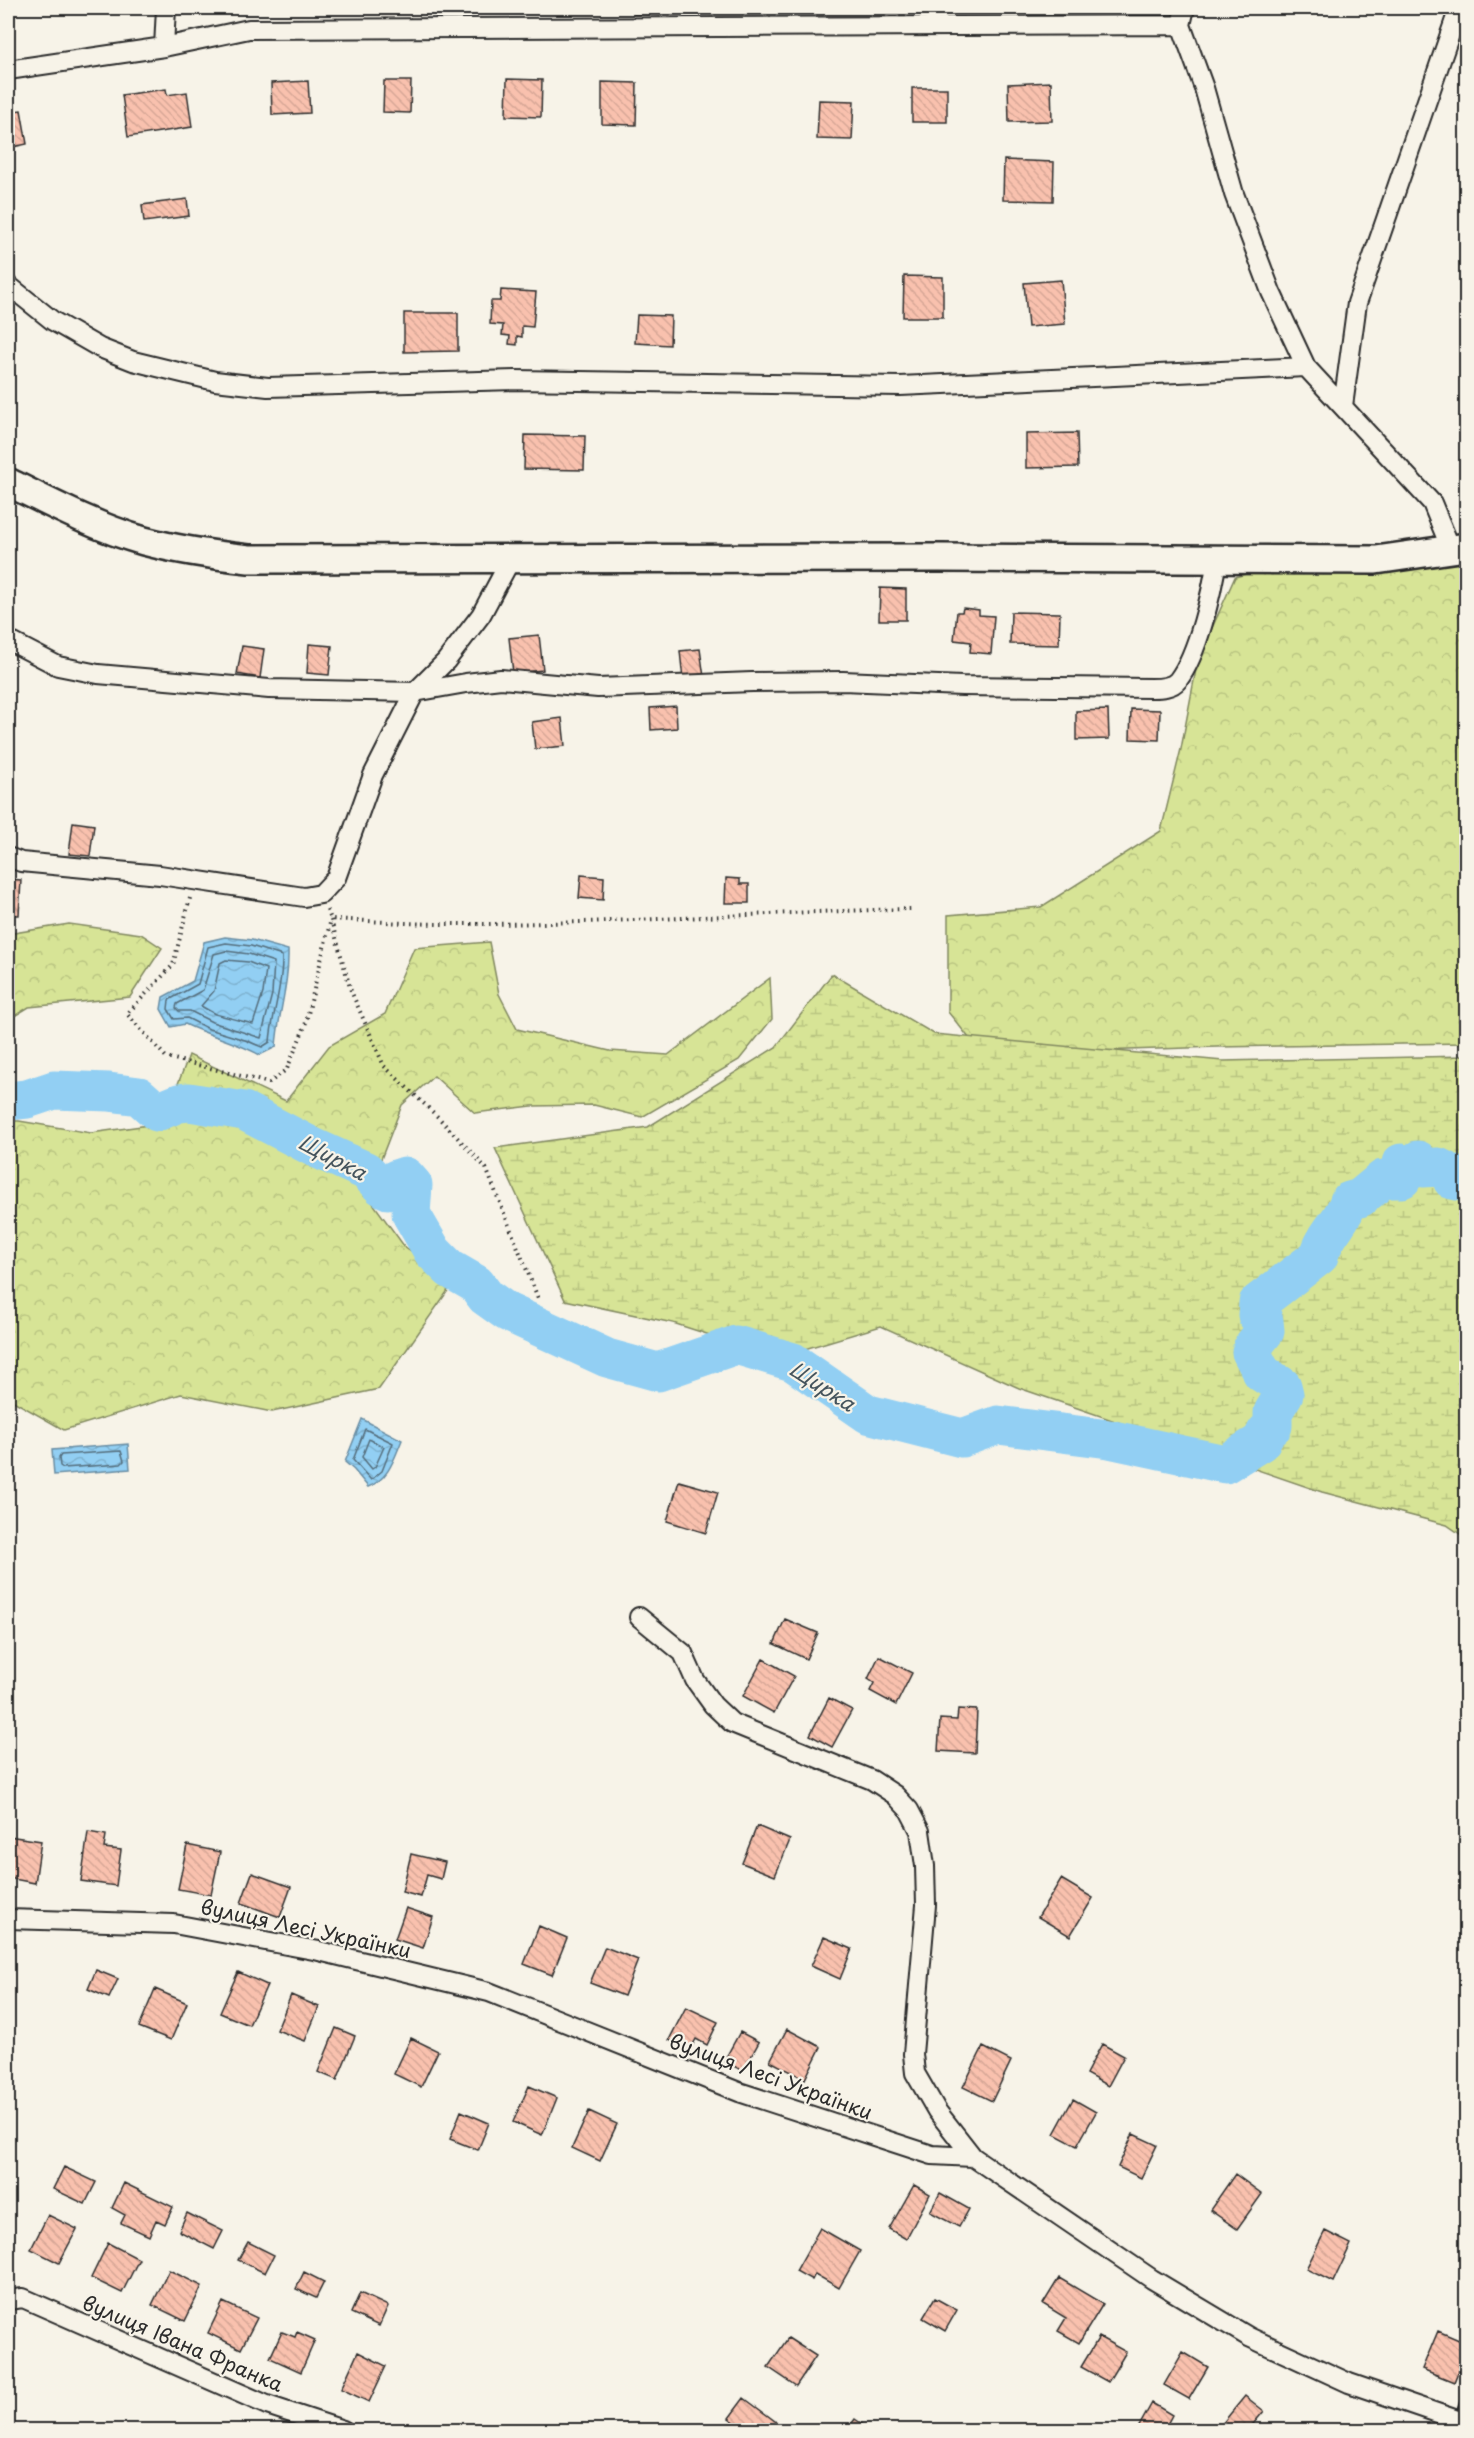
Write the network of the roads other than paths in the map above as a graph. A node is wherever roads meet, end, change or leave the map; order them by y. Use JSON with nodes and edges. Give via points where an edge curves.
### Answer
{"nodes":[{"id":1,"x":166,"y":8,"type":"edge"},
{"id":2,"x":1459,"y":8,"type":"edge"},
{"id":3,"x":1183,"y":16,"type":"edge"},
{"id":4,"x":164,"y":47,"type":"junction"},
{"id":5,"x":8,"y":70,"type":"edge"},
{"id":6,"x":8,"y":285,"type":"edge"},
{"id":7,"x":1306,"y":367,"type":"junction"},
{"id":8,"x":1343,"y":406,"type":"junction"},
{"id":9,"x":8,"y":482,"type":"edge"},
{"id":10,"x":1459,"y":548,"type":"edge"},
{"id":11,"x":511,"y":559,"type":"junction"},
{"id":12,"x":1217,"y":559,"type":"junction"},
{"id":13,"x":8,"y":640,"type":"edge"},
{"id":14,"x":415,"y":692,"type":"junction"},
{"id":15,"x":8,"y":857,"type":"edge"},
{"id":16,"x":639,"y":1617,"type":"dead end"},
{"id":17,"x":8,"y":1919,"type":"edge"},
{"id":18,"x":974,"y":2157,"type":"junction"},
{"id":19,"x":8,"y":2300,"type":"edge"},
{"id":20,"x":1467,"y":2403,"type":"edge"},
{"id":21,"x":1463,"y":2422,"type":"edge"},
{"id":22,"x":343,"y":2430,"type":"edge"}],
"edges":[{"from":1,"to":4,"type":"street"},
{"from":2,"to":8,"type":"street","via":[[1357,303]]},
{"from":3,"to":4,"type":"street","via":[[249,29]]},
{"from":3,"to":7,"type":"street","via":[[1234,194],[1271,292]]},
{"from":4,"to":5,"type":"street"},
{"from":6,"to":7,"type":"street","via":[[53,321],[125,358],[215,381],[268,387],[515,380],[900,386]]},
{"from":7,"to":8,"type":"street"},
{"from":8,"to":10,"type":"street","via":[[1432,503]]},
{"from":9,"to":11,"type":"street","via":[[59,508],[142,540],[198,553],[249,559]]},
{"from":10,"to":12,"type":"street","via":[[1376,560]]},
{"from":11,"to":12,"type":"street"},
{"from":11,"to":14,"type":"street","via":[[481,615],[446,661]]},
{"from":12,"to":14,"type":"street","via":[[1210,601],[1190,657],[1177,682],[1166,687],[832,681],[598,688],[501,679]]},
{"from":13,"to":14,"type":"street","via":[[58,666],[98,674],[269,689]]},
{"from":14,"to":15,"type":"street","via":[[373,776],[336,878],[321,894],[304,897],[188,879],[21,862]]},
{"from":16,"to":18,"type":"street","via":[[683,1653],[694,1680],[732,1723],[872,1780],[909,1810],[920,1831],[926,1905],[913,2054],[915,2073],[937,2111]]},
{"from":17,"to":18,"type":"street","name":"вулиця Лесі Українки","via":[[174,1924],[319,1951],[489,1992],[739,2092],[932,2155]]},
{"from":18,"to":21,"type":"street","via":[[1152,2279],[1249,2337],[1349,2383]]},
{"from":19,"to":22,"type":"street","name":"вулиця Івана Франка","via":[[23,2298],[267,2405]]},
{"from":20,"to":21,"type":"lane"}]}
